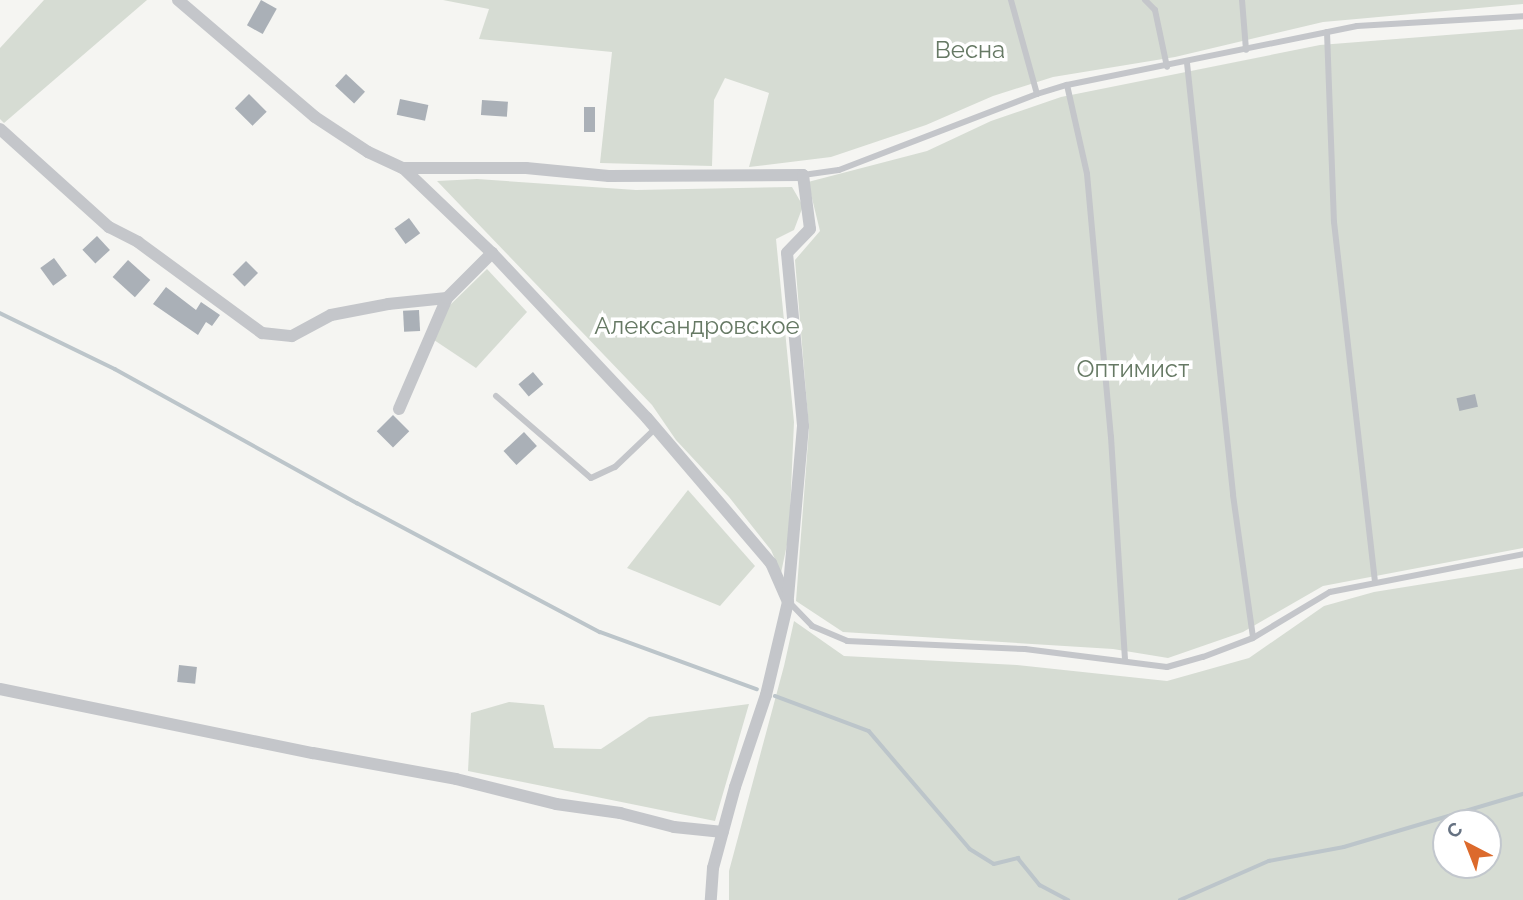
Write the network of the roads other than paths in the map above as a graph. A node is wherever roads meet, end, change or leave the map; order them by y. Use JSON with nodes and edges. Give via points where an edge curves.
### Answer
{"nodes":[{"id":1,"x":178,"y":0,"type":"edge"},
{"id":2,"x":1011,"y":0,"type":"edge"},
{"id":3,"x":1145,"y":0,"type":"edge"},
{"id":4,"x":1242,"y":0,"type":"edge"},
{"id":5,"x":1523,"y":16,"type":"edge"},
{"id":6,"x":1327,"y":32,"type":"junction"},
{"id":7,"x":1246,"y":50,"type":"junction"},
{"id":8,"x":1187,"y":63,"type":"junction"},
{"id":9,"x":1167,"y":67,"type":"junction"},
{"id":10,"x":1067,"y":85,"type":"junction"},
{"id":11,"x":1037,"y":94,"type":"junction"},
{"id":12,"x":0,"y":129,"type":"edge"},
{"id":13,"x":403,"y":168,"type":"junction"},
{"id":14,"x":803,"y":175,"type":"junction"},
{"id":15,"x":492,"y":253,"type":"junction"},
{"id":16,"x":447,"y":298,"type":"junction"},
{"id":17,"x":496,"y":396,"type":"dead end"},
{"id":18,"x":399,"y":409,"type":"dead end"},
{"id":19,"x":656,"y":428,"type":"junction"},
{"id":20,"x":1523,"y":554,"type":"edge"},
{"id":21,"x":1375,"y":582,"type":"junction"},
{"id":22,"x":788,"y":602,"type":"junction"},
{"id":23,"x":1253,"y":638,"type":"junction"},
{"id":24,"x":1125,"y":661,"type":"junction"},
{"id":25,"x":0,"y":689,"type":"edge"},
{"id":26,"x":723,"y":832,"type":"junction"},
{"id":27,"x":711,"y":900,"type":"edge"}],
"edges":[{"from":1,"to":13,"type":"street","via":[[315,117],[368,152]]},
{"from":2,"to":11,"type":"lane"},
{"from":3,"to":9,"type":"lane","via":[[1155,10]]},
{"from":4,"to":7,"type":"lane"},
{"from":5,"to":6,"type":"lane","via":[[1357,26]]},
{"from":6,"to":7,"type":"lane"},
{"from":6,"to":21,"type":"lane","via":[[1334,222]]},
{"from":7,"to":8,"type":"lane"},
{"from":8,"to":9,"type":"lane"},
{"from":8,"to":23,"type":"lane"},
{"from":9,"to":10,"type":"lane"},
{"from":10,"to":11,"type":"lane"},
{"from":10,"to":24,"type":"lane","via":[[1087,174]]},
{"from":11,"to":14,"type":"lane","via":[[839,170]]},
{"from":12,"to":16,"type":"street","via":[[109,227],[138,242],[262,333],[292,336],[331,315]]},
{"from":13,"to":14,"type":"street","via":[[526,168],[609,176]]},
{"from":13,"to":15,"type":"street"},
{"from":14,"to":22,"type":"street","via":[[810,229],[787,253],[803,426]]},
{"from":15,"to":16,"type":"street"},
{"from":15,"to":19,"type":"street"},
{"from":16,"to":18,"type":"street"},
{"from":17,"to":19,"type":"lane","via":[[591,478],[615,467]]},
{"from":19,"to":22,"type":"street","via":[[771,563]]},
{"from":20,"to":21,"type":"lane"},
{"from":21,"to":23,"type":"lane","via":[[1329,592]]},
{"from":22,"to":24,"type":"lane","via":[[812,626],[847,640],[1025,649]]},
{"from":22,"to":26,"type":"street","via":[[766,695]]},
{"from":23,"to":24,"type":"lane","via":[[1167,667]]},
{"from":25,"to":26,"type":"street","via":[[456,779],[556,804]]},
{"from":26,"to":27,"type":"street","via":[[713,868]]}]}
